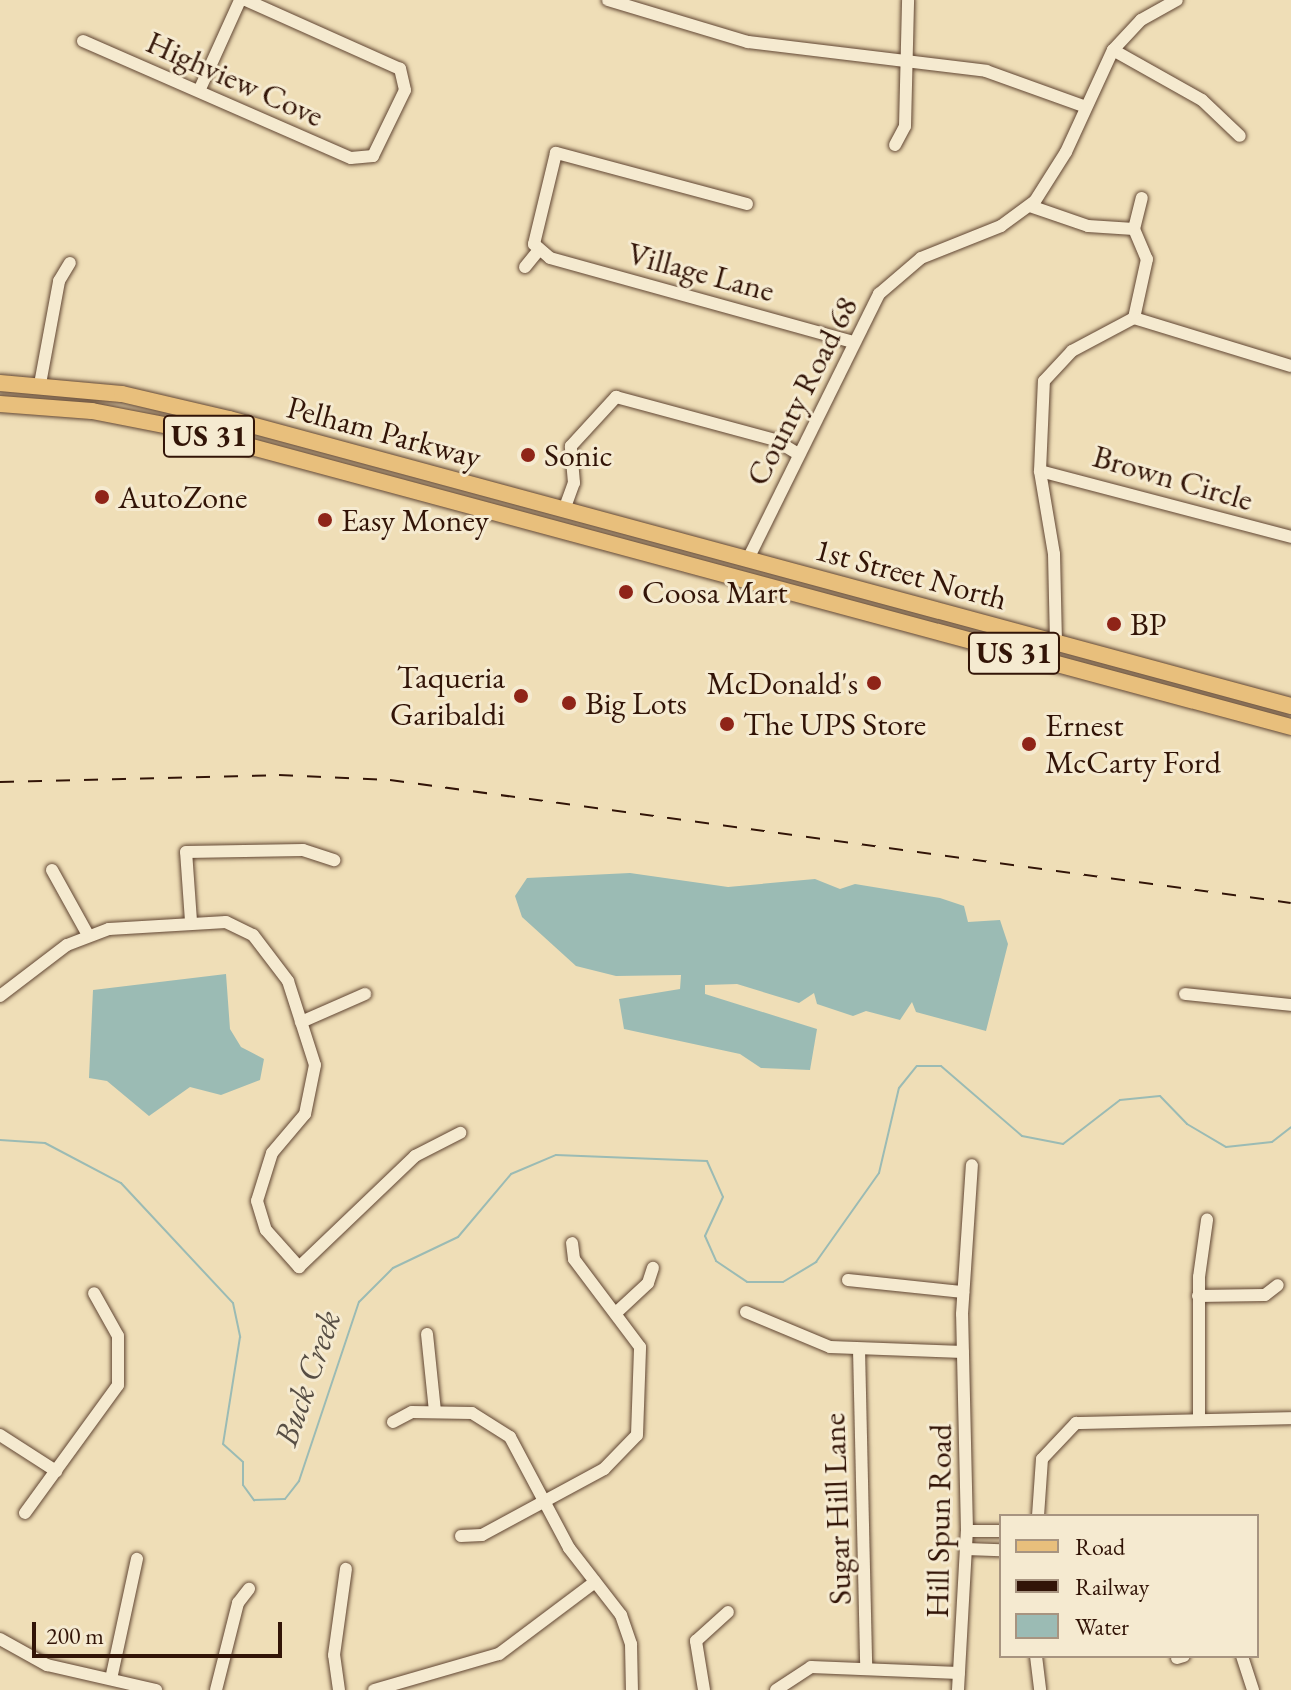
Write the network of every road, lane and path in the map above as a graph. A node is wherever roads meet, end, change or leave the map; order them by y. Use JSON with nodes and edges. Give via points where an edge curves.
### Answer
{"nodes":[{"id":1,"x":243,"y":0,"type":"edge"},
{"id":2,"x":608,"y":0,"type":"edge"},
{"id":3,"x":908,"y":0,"type":"edge"},
{"id":4,"x":1177,"y":0,"type":"edge"},
{"id":5,"x":83,"y":41,"type":"dead end"},
{"id":6,"x":1113,"y":50,"type":"junction"},
{"id":7,"x":908,"y":57,"type":"junction"},
{"id":8,"x":199,"y":91,"type":"junction"},
{"id":9,"x":1086,"y":107,"type":"junction"},
{"id":10,"x":1240,"y":136,"type":"dead end"},
{"id":11,"x":895,"y":145,"type":"dead end"},
{"id":12,"x":1142,"y":198,"type":"dead end"},
{"id":13,"x":747,"y":204,"type":"dead end"},
{"id":14,"x":1030,"y":206,"type":"junction"},
{"id":15,"x":1134,"y":229,"type":"junction"},
{"id":16,"x":538,"y":251,"type":"junction"},
{"id":17,"x":70,"y":263,"type":"dead end"},
{"id":18,"x":525,"y":267,"type":"dead end"},
{"id":19,"x":1134,"y":318,"type":"junction"},
{"id":20,"x":852,"y":342,"type":"junction"},
{"id":21,"x":1291,"y":366,"type":"edge"},
{"id":22,"x":0,"y":383,"type":"edge"},
{"id":23,"x":40,"y":384,"type":"junction"},
{"id":24,"x":157,"y":401,"type":"junction"},
{"id":25,"x":0,"y":404,"type":"edge"},
{"id":26,"x":38,"y":406,"type":"junction"},
{"id":27,"x":152,"y":421,"type":"junction"},
{"id":28,"x":253,"y":425,"type":"junction"},
{"id":29,"x":249,"y":448,"type":"junction"},
{"id":30,"x":798,"y":454,"type":"junction"},
{"id":31,"x":408,"y":467,"type":"junction"},
{"id":32,"x":1040,"y":471,"type":"junction"},
{"id":33,"x":401,"y":487,"type":"junction"},
{"id":34,"x":531,"y":501,"type":"junction"},
{"id":35,"x":564,"y":510,"type":"junction"},
{"id":36,"x":528,"y":521,"type":"junction"},
{"id":37,"x":1291,"y":537,"type":"edge"},
{"id":38,"x":748,"y":559,"type":"junction"},
{"id":39,"x":736,"y":577,"type":"junction"},
{"id":40,"x":848,"y":586,"type":"junction"},
{"id":41,"x":842,"y":606,"type":"junction"},
{"id":42,"x":947,"y":613,"type":"junction"},
{"id":43,"x":942,"y":633,"type":"junction"},
{"id":44,"x":1056,"y":642,"type":"junction"},
{"id":45,"x":1054,"y":663,"type":"junction"},
{"id":46,"x":1135,"y":663,"type":"junction"},
{"id":47,"x":1128,"y":683,"type":"junction"},
{"id":48,"x":1250,"y":694,"type":"junction"},
{"id":49,"x":1291,"y":706,"type":"edge"},
{"id":50,"x":1245,"y":715,"type":"junction"},
{"id":51,"x":1291,"y":727,"type":"edge"},
{"id":52,"x":334,"y":860,"type":"dead end"},
{"id":53,"x":52,"y":870,"type":"dead end"},
{"id":54,"x":191,"y":921,"type":"junction"},
{"id":55,"x":88,"y":935,"type":"junction"},
{"id":56,"x":365,"y":994,"type":"dead end"},
{"id":57,"x":1185,"y":994,"type":"dead end"},
{"id":58,"x":0,"y":996,"type":"edge"},
{"id":59,"x":1291,"y":1005,"type":"edge"},
{"id":60,"x":301,"y":1022,"type":"junction"},
{"id":61,"x":460,"y":1133,"type":"dead end"},
{"id":62,"x":972,"y":1165,"type":"dead end"},
{"id":63,"x":1207,"y":1220,"type":"dead end"},
{"id":64,"x":572,"y":1243,"type":"dead end"},
{"id":65,"x":653,"y":1268,"type":"dead end"},
{"id":66,"x":848,"y":1280,"type":"dead end"},
{"id":67,"x":1278,"y":1285,"type":"dead end"},
{"id":68,"x":963,"y":1292,"type":"junction"},
{"id":69,"x":94,"y":1293,"type":"dead end"},
{"id":70,"x":1198,"y":1296,"type":"junction"},
{"id":71,"x":618,"y":1311,"type":"junction"},
{"id":72,"x":746,"y":1312,"type":"dead end"},
{"id":73,"x":427,"y":1334,"type":"dead end"},
{"id":74,"x":859,"y":1349,"type":"junction"},
{"id":75,"x":963,"y":1352,"type":"junction"},
{"id":76,"x":435,"y":1411,"type":"junction"},
{"id":77,"x":1199,"y":1417,"type":"junction"},
{"id":78,"x":1291,"y":1418,"type":"edge"},
{"id":79,"x":393,"y":1422,"type":"dead end"},
{"id":80,"x":0,"y":1435,"type":"edge"},
{"id":81,"x":56,"y":1471,"type":"junction"},
{"id":82,"x":543,"y":1503,"type":"junction"},
{"id":83,"x":25,"y":1513,"type":"dead end"},
{"id":84,"x":1038,"y":1514,"type":"edge"},
{"id":85,"x":967,"y":1531,"type":"junction"},
{"id":86,"x":999,"y":1531,"type":"edge"},
{"id":87,"x":461,"y":1536,"type":"dead end"},
{"id":88,"x":966,"y":1549,"type":"junction"},
{"id":89,"x":999,"y":1550,"type":"edge"},
{"id":90,"x":137,"y":1559,"type":"dead end"},
{"id":91,"x":346,"y":1569,"type":"dead end"},
{"id":92,"x":595,"y":1582,"type":"junction"},
{"id":93,"x":249,"y":1589,"type":"dead end"},
{"id":94,"x":728,"y":1612,"type":"dead end"},
{"id":95,"x":0,"y":1639,"type":"edge"},
{"id":96,"x":1036,"y":1658,"type":"edge"},
{"id":97,"x":1243,"y":1658,"type":"edge"},
{"id":98,"x":866,"y":1667,"type":"junction"},
{"id":99,"x":959,"y":1673,"type":"junction"},
{"id":100,"x":111,"y":1679,"type":"junction"},
{"id":101,"x":156,"y":1690,"type":"edge"},
{"id":102,"x":216,"y":1690,"type":"edge"},
{"id":103,"x":339,"y":1690,"type":"edge"},
{"id":104,"x":374,"y":1690,"type":"edge"},
{"id":105,"x":632,"y":1690,"type":"edge"},
{"id":106,"x":704,"y":1690,"type":"edge"},
{"id":107,"x":776,"y":1690,"type":"edge"},
{"id":108,"x":958,"y":1690,"type":"edge"},
{"id":109,"x":1040,"y":1690,"type":"edge"},
{"id":110,"x":1253,"y":1690,"type":"edge"}],
"edges":[{"from":1,"to":8,"type":"street"},
{"from":1,"to":8,"type":"street","name":"Highview Cove","via":[[409,74],[405,90],[369,164]]},
{"from":2,"to":7,"type":"street","via":[[748,42]]},
{"from":3,"to":7,"type":"street"},
{"from":4,"to":6,"type":"street","name":"County Road 68","via":[[1141,20]]},
{"from":5,"to":8,"type":"street","name":"Highview Cove"},
{"from":6,"to":9,"type":"street","name":"County Road 68"},
{"from":6,"to":10,"type":"street","via":[[1202,100]]},
{"from":7,"to":9,"type":"street","via":[[1002,75]]},
{"from":7,"to":11,"type":"street","via":[[905,126]]},
{"from":9,"to":14,"type":"street","name":"County Road 68","via":[[1056,172]]},
{"from":12,"to":15,"type":"street"},
{"from":13,"to":16,"type":"street","via":[[556,153],[534,236]]},
{"from":14,"to":15,"type":"street","via":[[1088,226]]},
{"from":14,"to":20,"type":"street","name":"County Road 68","via":[[1001,226],[911,264],[879,294]]},
{"from":15,"to":19,"type":"street","via":[[1147,259]]},
{"from":16,"to":18,"type":"street"},
{"from":16,"to":20,"type":"street","name":"Village Lane"},
{"from":17,"to":23,"type":"street","via":[[59,281]]},
{"from":19,"to":21,"type":"street"},
{"from":19,"to":32,"type":"street","via":[[1083,344],[1046,375]]},
{"from":20,"to":30,"type":"street","name":"County Road 68"},
{"from":22,"to":23,"type":"main road","name":"Pelham Parkway","number":"US 31"},
{"from":23,"to":24,"type":"main road","name":"Pelham Parkway","number":"US 31"},
{"from":23,"to":26,"type":"main road"},
{"from":24,"to":27,"type":"main road"},
{"from":24,"to":28,"type":"main road","name":"Pelham Parkway","number":"US 31"},
{"from":25,"to":26,"type":"main road","name":"Pelham Parkway","number":"US 31"},
{"from":26,"to":27,"type":"main road","name":"Pelham Parkway","number":"US 31"},
{"from":27,"to":29,"type":"main road","name":"Pelham Parkway","number":"US 31"},
{"from":28,"to":29,"type":"main road"},
{"from":28,"to":31,"type":"main road","name":"Pelham Parkway","number":"US 31"},
{"from":29,"to":33,"type":"main road","name":"Pelham Parkway","number":"US 31"},
{"from":30,"to":35,"type":"street","via":[[775,440],[616,397],[571,446],[574,483]]},
{"from":30,"to":38,"type":"street","name":"County Road 68"},
{"from":31,"to":33,"type":"main road"},
{"from":31,"to":34,"type":"main road","name":"Pelham Parkway","number":"US 31"},
{"from":32,"to":37,"type":"street","name":"Brown Circle"},
{"from":32,"to":44,"type":"street","via":[[1054,554]]},
{"from":33,"to":36,"type":"main road","name":"Pelham Parkway","number":"US 31"},
{"from":34,"to":35,"type":"main road","name":"Pelham Parkway","number":"US 31"},
{"from":34,"to":36,"type":"main road"},
{"from":35,"to":38,"type":"main road","name":"Pelham Parkway","number":"US 31"},
{"from":36,"to":39,"type":"main road","name":"Pelham Parkway","number":"US 31"},
{"from":38,"to":39,"type":"main road"},
{"from":38,"to":40,"type":"main road","name":"1st Street North","number":"US 31"},
{"from":39,"to":41,"type":"main road","name":"1st Street North","number":"US 31"},
{"from":40,"to":41,"type":"main road"},
{"from":40,"to":42,"type":"main road","name":"1st Street North","number":"US 31"},
{"from":41,"to":43,"type":"main road","name":"1st Street North","number":"US 31"},
{"from":42,"to":43,"type":"main road"},
{"from":42,"to":44,"type":"main road","name":"1st Street North","number":"US 31"},
{"from":43,"to":45,"type":"main road","name":"1st Street North","number":"US 31"},
{"from":44,"to":45,"type":"main road"},
{"from":44,"to":46,"type":"main road","name":"1st Street North","number":"US 31"},
{"from":45,"to":47,"type":"main road","name":"1st Street North","number":"US 31"},
{"from":46,"to":47,"type":"main road"},
{"from":46,"to":48,"type":"main road","name":"1st Street North","number":"US 31"},
{"from":47,"to":50,"type":"main road","name":"1st Street North","number":"US 31"},
{"from":48,"to":49,"type":"main road","name":"1st Street North","number":"US 31"},
{"from":48,"to":50,"type":"main road"},
{"from":50,"to":51,"type":"main road","name":"1st Street North","number":"US 31"},
{"from":52,"to":54,"type":"street","via":[[303,850],[186,852]]},
{"from":53,"to":55,"type":"street"},
{"from":54,"to":55,"type":"street"},
{"from":54,"to":60,"type":"street","via":[[226,922],[253,935],[288,981]]},
{"from":55,"to":58,"type":"street"},
{"from":56,"to":60,"type":"street"},
{"from":57,"to":59,"type":"street"},
{"from":60,"to":61,"type":"street","via":[[315,1086],[305,1114],[272,1153],[257,1201],[266,1230],[299,1267],[415,1156]]},
{"from":62,"to":68,"type":"street","name":"Hill Spun Road"},
{"from":63,"to":70,"type":"street"},
{"from":64,"to":71,"type":"street","via":[[574,1259]]},
{"from":65,"to":71,"type":"street","via":[[648,1283]]},
{"from":66,"to":68,"type":"street"},
{"from":67,"to":70,"type":"street","via":[[1265,1295]]},
{"from":68,"to":75,"type":"street","name":"Hill Spun Road"},
{"from":69,"to":81,"type":"street","via":[[118,1336],[116,1387]]},
{"from":70,"to":77,"type":"street"},
{"from":71,"to":82,"type":"street","via":[[642,1355],[637,1435],[613,1464]]},
{"from":72,"to":74,"type":"street","via":[[822,1345]]},
{"from":73,"to":76,"type":"street"},
{"from":74,"to":75,"type":"street"},
{"from":74,"to":98,"type":"street","name":"Sugar Hill Lane"},
{"from":75,"to":85,"type":"street","name":"Hill Spun Road"},
{"from":76,"to":79,"type":"street"},
{"from":76,"to":82,"type":"street","via":[[472,1413],[502,1428]]},
{"from":77,"to":78,"type":"street"},
{"from":77,"to":84,"type":"street","via":[[1070,1426],[1042,1459]]},
{"from":80,"to":81,"type":"street"},
{"from":81,"to":83,"type":"street"},
{"from":82,"to":87,"type":"street","via":[[482,1535]]},
{"from":82,"to":92,"type":"street"},
{"from":85,"to":86,"type":"street"},
{"from":85,"to":88,"type":"street","name":"Hill Spun Road"},
{"from":88,"to":89,"type":"street"},
{"from":88,"to":99,"type":"street","name":"Hill Spun Road"},
{"from":90,"to":100,"type":"street"},
{"from":91,"to":103,"type":"street","via":[[334,1655]]},
{"from":92,"to":104,"type":"street","via":[[499,1654]]},
{"from":92,"to":105,"type":"street","via":[[630,1636]]},
{"from":93,"to":102,"type":"street","via":[[238,1603]]},
{"from":94,"to":106,"type":"street","via":[[696,1641]]},
{"from":95,"to":100,"type":"street","via":[[38,1662]]},
{"from":96,"to":109,"type":"street"},
{"from":97,"to":110,"type":"street"},
{"from":98,"to":99,"type":"street"},
{"from":98,"to":107,"type":"street","via":[[806,1668]]},
{"from":99,"to":108,"type":"street","name":"Hill Spun Road"},
{"from":100,"to":101,"type":"street"}]}
